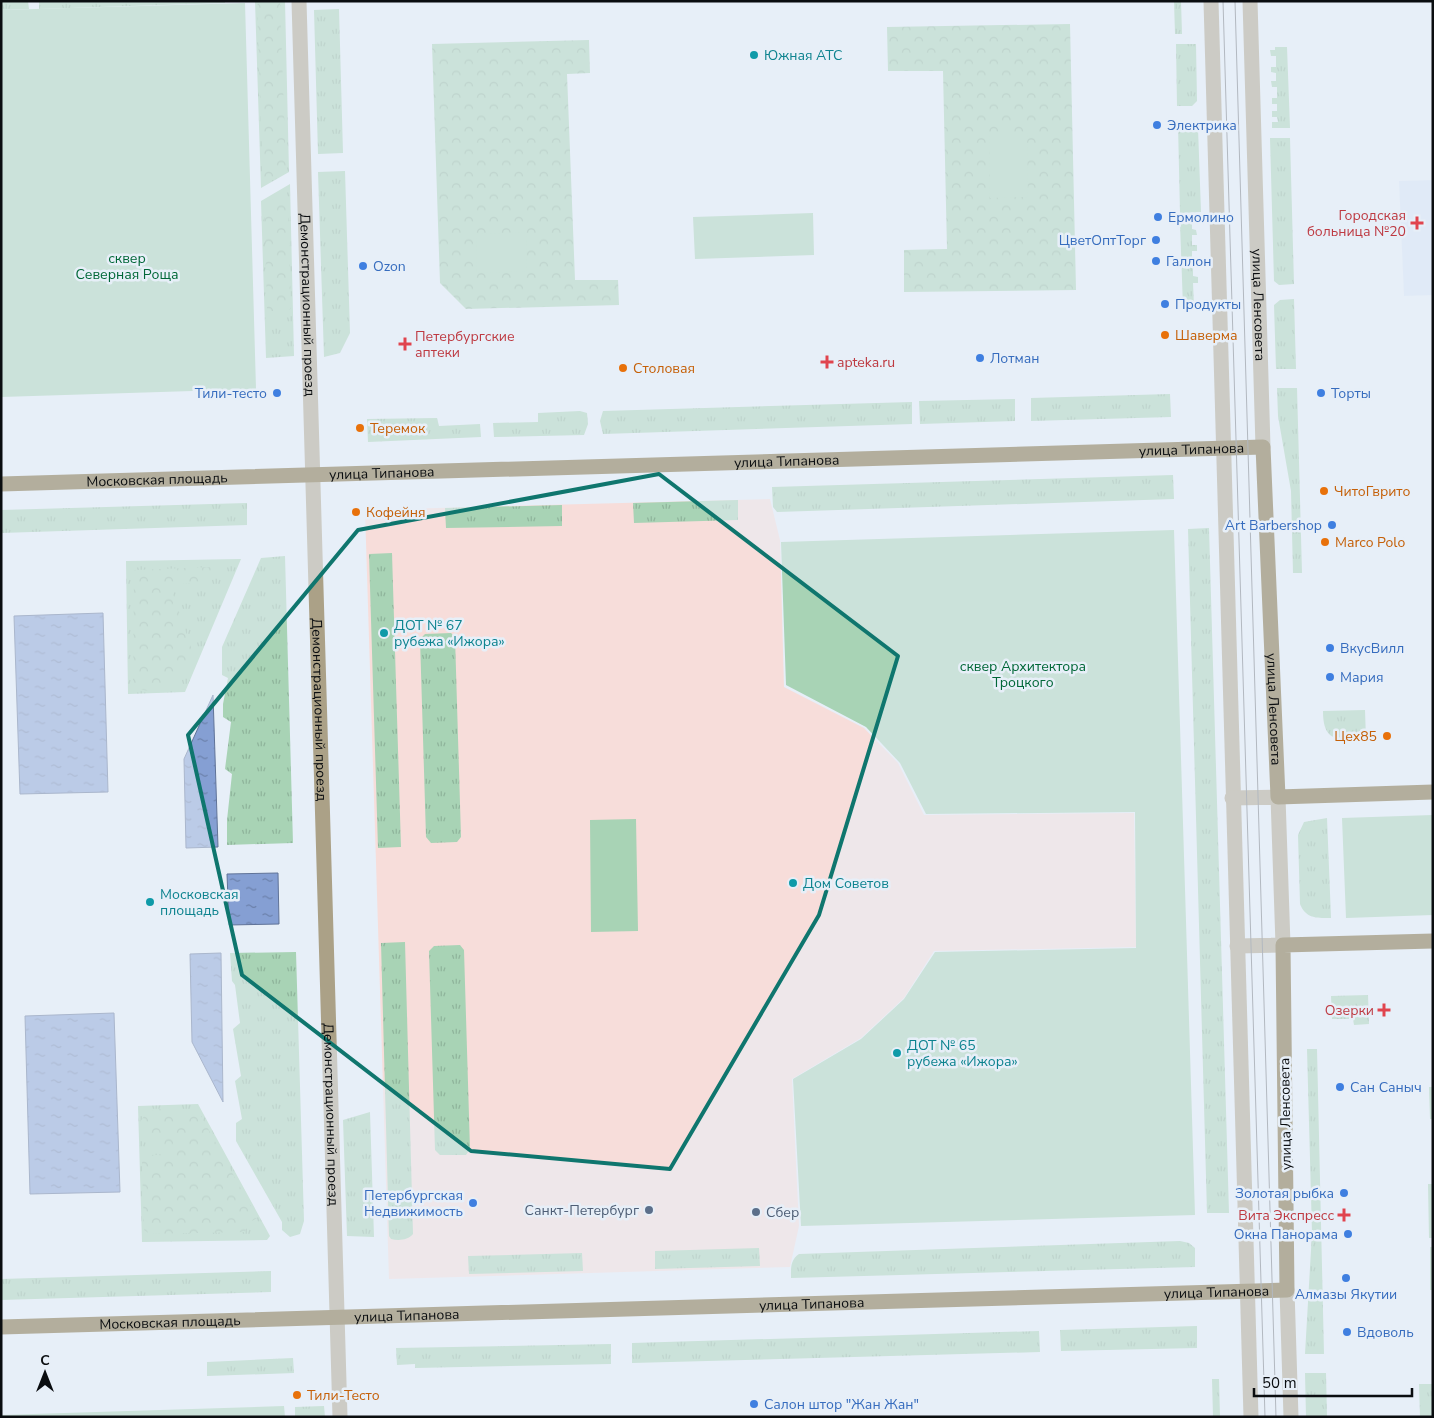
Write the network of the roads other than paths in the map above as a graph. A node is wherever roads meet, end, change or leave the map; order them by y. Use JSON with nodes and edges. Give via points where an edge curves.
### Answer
{"nodes":[{"id":1,"x":298,"y":1,"type":"edge"},
{"id":2,"x":1210,"y":1,"type":"edge"},
{"id":3,"x":1250,"y":1,"type":"edge"},
{"id":4,"x":1263,"y":447,"type":"junction"},
{"id":5,"x":1223,"y":449,"type":"junction"},
{"id":6,"x":312,"y":475,"type":"junction"},
{"id":7,"x":1,"y":484,"type":"edge"},
{"id":8,"x":1433,"y":792,"type":"edge"},
{"id":9,"x":1278,"y":797,"type":"junction"},
{"id":10,"x":1232,"y":798,"type":"junction"},
{"id":11,"x":1433,"y":941,"type":"edge"},
{"id":12,"x":1283,"y":945,"type":"junction"},
{"id":13,"x":1237,"y":946,"type":"junction"},
{"id":14,"x":1287,"y":1290,"type":"junction"},
{"id":15,"x":1248,"y":1291,"type":"junction"},
{"id":16,"x":337,"y":1317,"type":"junction"},
{"id":17,"x":1,"y":1327,"type":"edge"},
{"id":18,"x":340,"y":1417,"type":"edge"},
{"id":19,"x":1251,"y":1417,"type":"edge"},
{"id":20,"x":1291,"y":1417,"type":"edge"}],
"edges":[{"from":1,"to":6,"type":"street","name":"Демонстрационный проезд"},
{"from":2,"to":5,"type":"street"},
{"from":3,"to":4,"type":"street","name":"улица Ленсовета"},
{"from":4,"to":5,"type":"main road","name":"улица Типанова"},
{"from":4,"to":9,"type":"main road","name":"улица Ленсовета"},
{"from":5,"to":6,"type":"main road","name":"улица Типанова"},
{"from":5,"to":10,"type":"street"},
{"from":6,"to":7,"type":"main road","name":"Московская площадь"},
{"from":6,"to":16,"type":"street","name":"Демонстрационный проезд"},
{"from":8,"to":9,"type":"main road"},
{"from":9,"to":10,"type":"street"},
{"from":9,"to":12,"type":"street","name":"улица Ленсовета"},
{"from":10,"to":13,"type":"street"},
{"from":11,"to":12,"type":"main road"},
{"from":12,"to":13,"type":"street"},
{"from":12,"to":14,"type":"main road","name":"улица Ленсовета"},
{"from":13,"to":15,"type":"street"},
{"from":14,"to":15,"type":"main road","name":"улица Типанова"},
{"from":14,"to":20,"type":"street","name":"улица Ленсовета"},
{"from":15,"to":16,"type":"main road","name":"улица Типанова"},
{"from":15,"to":19,"type":"street"},
{"from":16,"to":17,"type":"main road","name":"Московская площадь"},
{"from":16,"to":18,"type":"street","name":"Демонстрационный проезд"}]}
